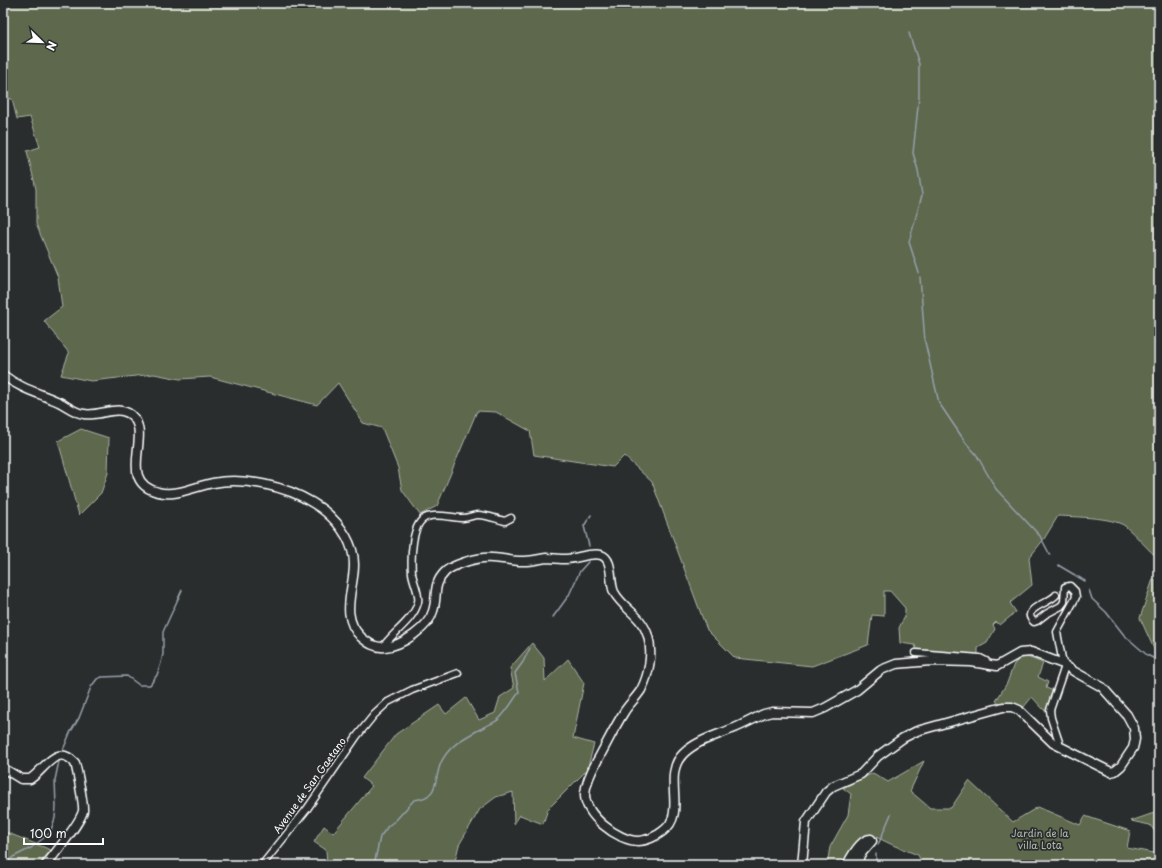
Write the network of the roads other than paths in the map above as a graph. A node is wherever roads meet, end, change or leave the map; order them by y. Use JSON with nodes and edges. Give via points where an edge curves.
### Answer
{"nodes":[{"id":1,"x":3,"y":375,"type":"edge"},
{"id":2,"x":511,"y":518,"type":"dead end"},
{"id":3,"x":1056,"y":596,"type":"dead end"},
{"id":4,"x":383,"y":647,"type":"junction"},
{"id":5,"x":916,"y":653,"type":"dead end"},
{"id":6,"x":989,"y":665,"type":"junction"},
{"id":7,"x":1064,"y":665,"type":"junction"},
{"id":8,"x":458,"y":673,"type":"dead end"},
{"id":9,"x":1058,"y":746,"type":"junction"},
{"id":10,"x":3,"y":768,"type":"edge"},
{"id":11,"x":46,"y":865,"type":"edge"},
{"id":12,"x":262,"y":865,"type":"edge"},
{"id":13,"x":802,"y":865,"type":"edge"},
{"id":14,"x":847,"y":865,"type":"edge"},
{"id":15,"x":857,"y":865,"type":"edge"}],
"edges":[{"from":1,"to":4,"type":"street","via":[[27,390],[77,412],[87,415],[119,410],[128,413],[135,420],[139,430],[137,472],[142,483],[148,488],[170,494],[228,480],[250,482],[286,491],[317,505],[334,520],[353,551],[355,565],[348,607],[351,621],[365,641],[373,646]]},
{"from":2,"to":4,"type":"street","via":[[505,521],[477,515],[465,518],[427,516],[421,520],[417,526],[412,550],[413,582],[419,597],[418,604],[410,617]]},
{"from":3,"to":7,"type":"street","via":[[1032,609],[1030,616],[1034,622],[1061,606],[1064,602],[1065,587],[1072,587],[1075,591],[1076,597],[1058,630],[1058,644]]},
{"from":4,"to":6,"type":"street","via":[[409,637],[429,620],[434,610],[436,584],[450,568],[479,558],[492,557],[523,561],[571,559],[593,555],[606,557],[613,590],[644,626],[649,639],[650,658],[647,676],[641,689],[624,712],[600,754],[585,795],[590,812],[596,819],[625,839],[635,841],[645,840],[663,832],[670,824],[675,809],[674,768],[680,756],[692,746],[764,714],[812,713],[825,708],[857,690],[881,670],[896,664],[931,661]]},
{"from":5,"to":6,"type":"street","via":[[980,658]]},
{"from":6,"to":7,"type":"street","via":[[997,666],[1026,652]]},
{"from":7,"to":9,"type":"street","via":[[1050,710]]},
{"from":7,"to":9,"type":"street","via":[[1107,692],[1127,715],[1134,728],[1135,739],[1133,748],[1121,766],[1111,772]]},
{"from":8,"to":12,"type":"street","name":"Avenue de San Gaetano","via":[[412,690],[388,702],[374,715],[307,809]]},
{"from":9,"to":13,"type":"street","via":[[1019,710],[1012,707],[1003,707],[917,731],[878,756],[861,774],[826,792],[806,822]]},
{"from":10,"to":11,"type":"street","via":[[21,779],[30,779],[56,756],[66,756],[75,763],[84,805],[83,812]]},
{"from":14,"to":15,"type":"street","via":[[864,841],[871,839]]}]}
